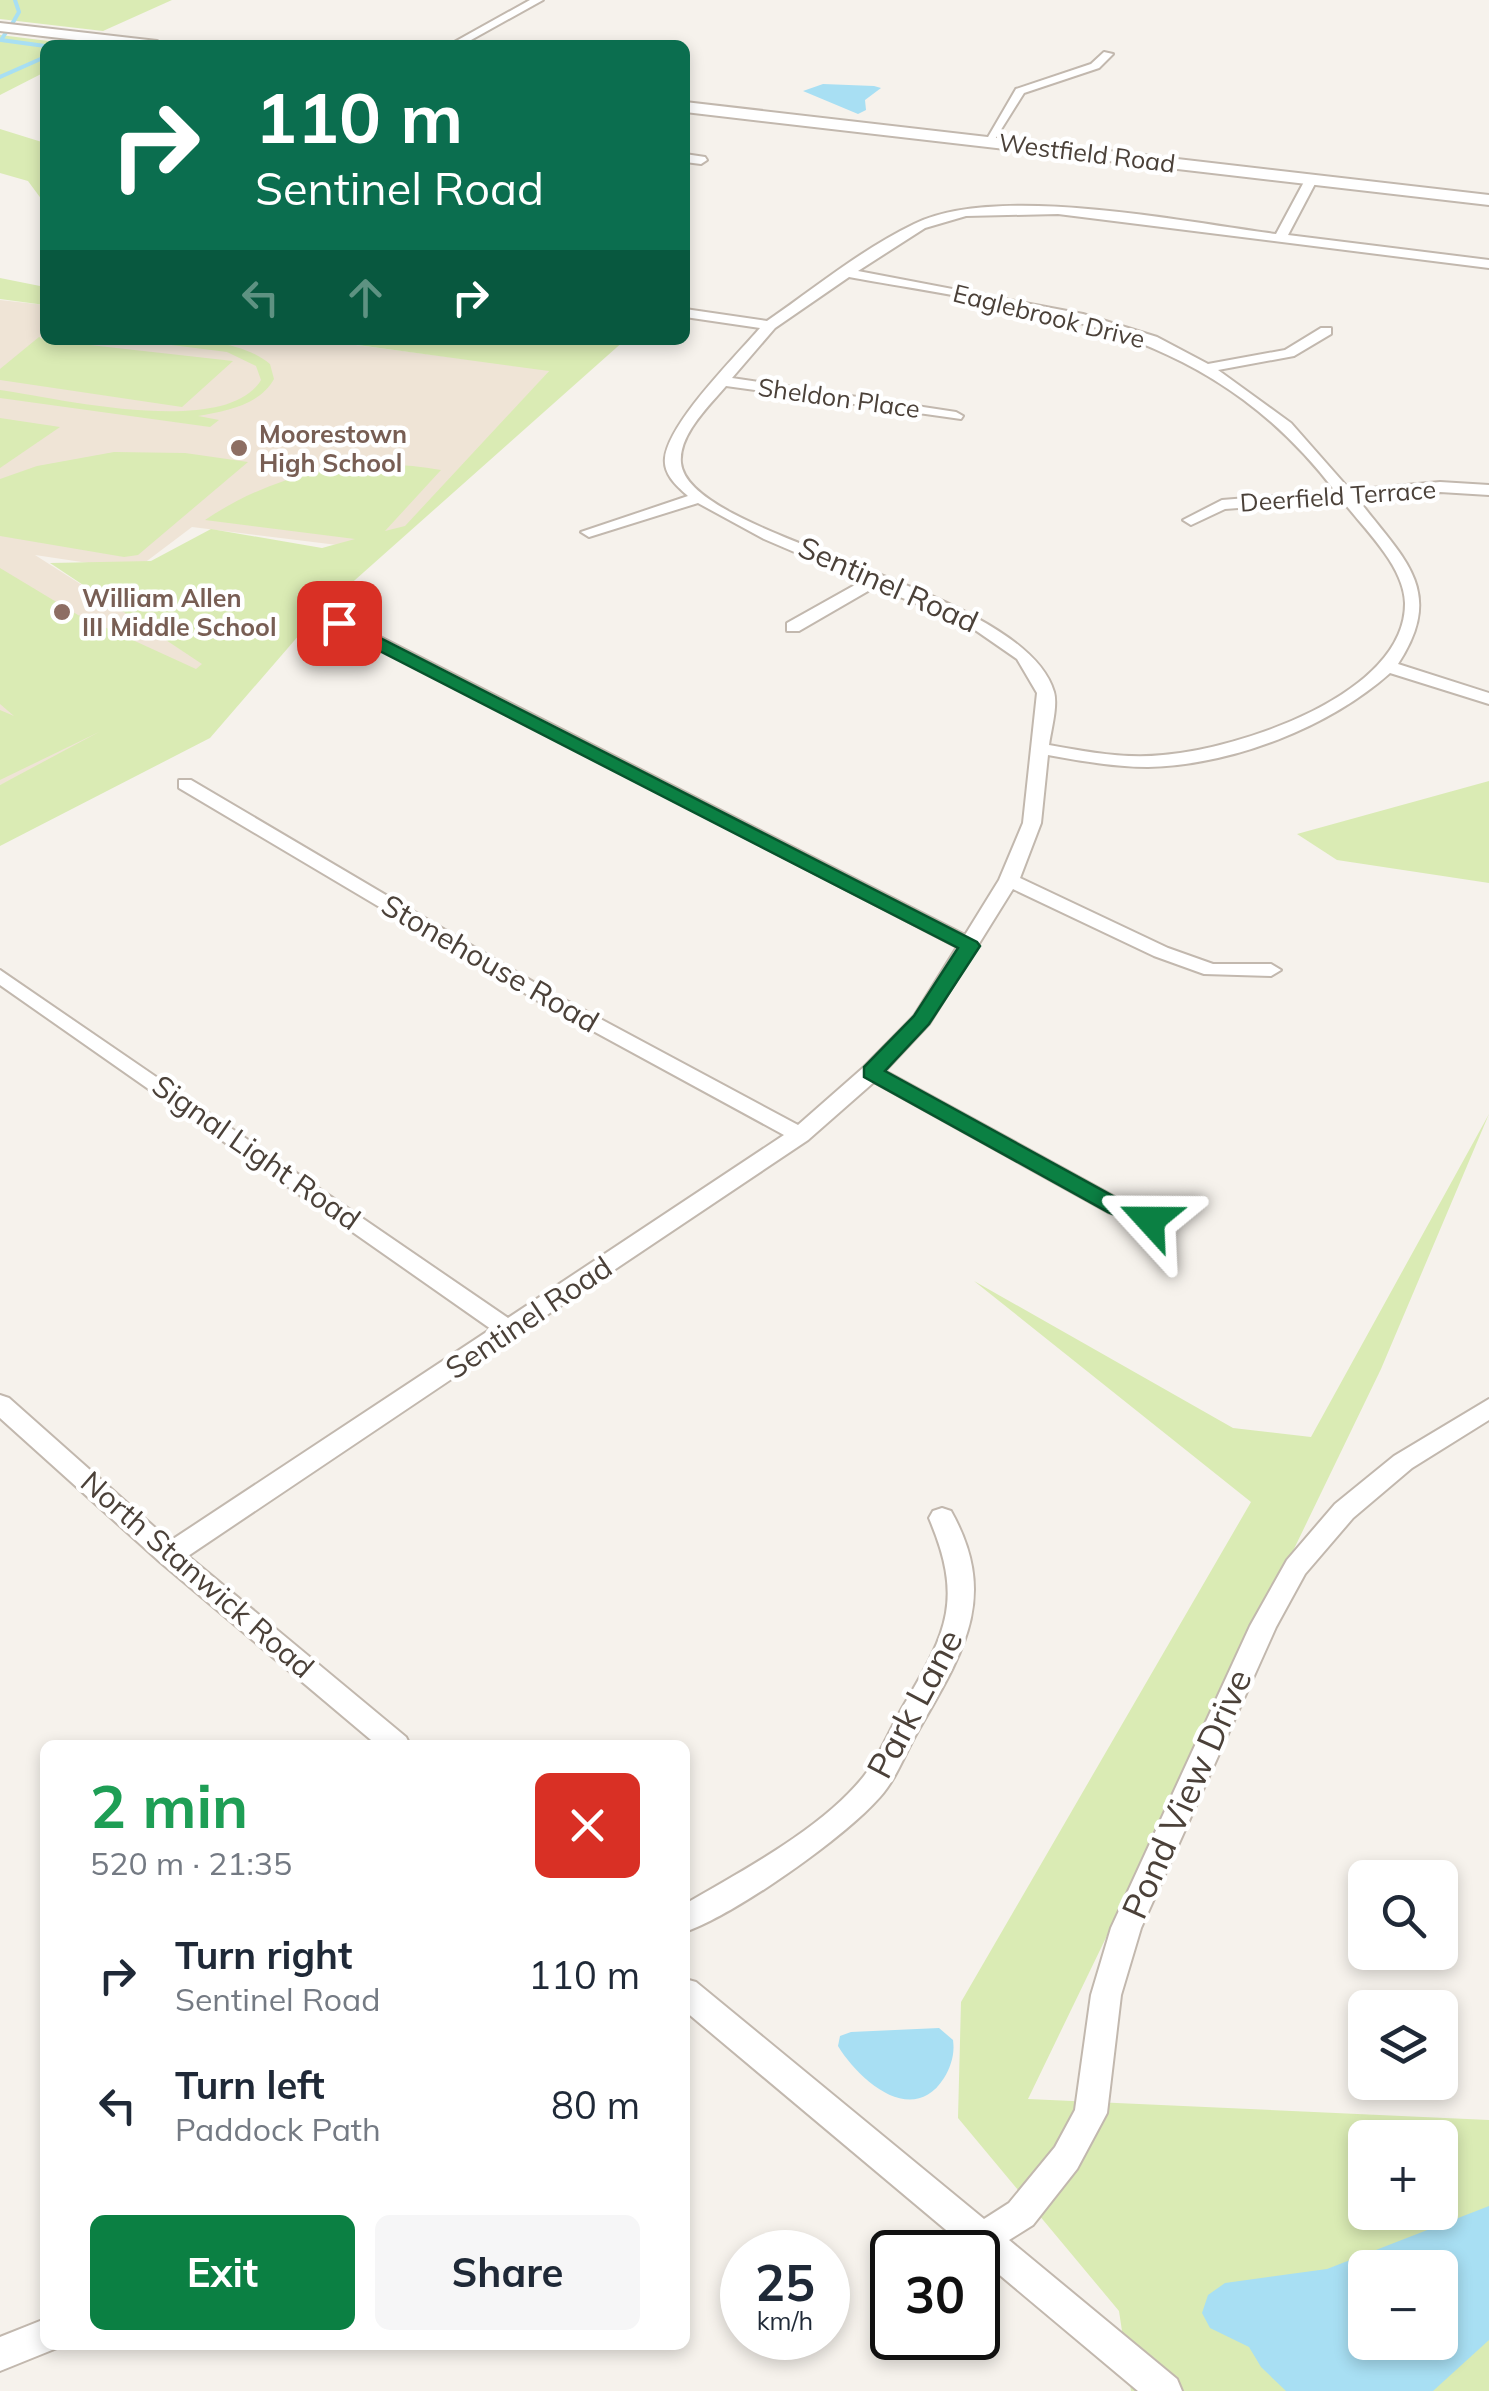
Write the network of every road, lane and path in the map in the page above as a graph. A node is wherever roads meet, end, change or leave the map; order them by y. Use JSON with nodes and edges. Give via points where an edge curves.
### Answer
{"nodes":[{"id":1,"x":538,"y":0,"type":"edge"},
{"id":2,"x":0,"y":27,"type":"edge"},
{"id":3,"x":113,"y":40,"type":"edge"},
{"id":4,"x":463,"y":40,"type":"edge"},
{"id":5,"x":1108,"y":54,"type":"dead end"},
{"id":6,"x":690,"y":108,"type":"edge"},
{"id":7,"x":988,"y":142,"type":"junction"},
{"id":8,"x":690,"y":159,"type":"edge"},
{"id":9,"x":700,"y":160,"type":"dead end"},
{"id":10,"x":1311,"y":180,"type":"junction"},
{"id":11,"x":1489,"y":200,"type":"edge"},
{"id":12,"x":1281,"y":236,"type":"junction"},
{"id":13,"x":1489,"y":264,"type":"edge"},
{"id":14,"x":848,"y":272,"type":"junction"},
{"id":15,"x":690,"y":314,"type":"edge"},
{"id":16,"x":770,"y":325,"type":"junction"},
{"id":17,"x":1326,"y":330,"type":"dead end"},
{"id":18,"x":1204,"y":369,"type":"junction"},
{"id":19,"x":722,"y":381,"type":"junction"},
{"id":20,"x":956,"y":416,"type":"dead end"},
{"id":21,"x":1489,"y":490,"type":"edge"},
{"id":22,"x":1344,"y":493,"type":"junction"},
{"id":23,"x":699,"y":498,"type":"junction"},
{"id":24,"x":1191,"y":520,"type":"dead end"},
{"id":25,"x":589,"y":532,"type":"dead end"},
{"id":26,"x":878,"y":578,"type":"junction"},
{"id":27,"x":339,"y":623,"type":"dead end"},
{"id":28,"x":793,"y":627,"type":"dead end"},
{"id":29,"x":1389,"y":667,"type":"junction"},
{"id":30,"x":1489,"y":698,"type":"edge"},
{"id":31,"x":1043,"y":749,"type":"junction"},
{"id":32,"x":186,"y":784,"type":"dead end"},
{"id":33,"x":1009,"y":880,"type":"junction"},
{"id":34,"x":970,"y":946,"type":"junction"},
{"id":35,"x":1271,"y":970,"type":"dead end"},
{"id":36,"x":0,"y":976,"type":"edge"},
{"id":37,"x":872,"y":1072,"type":"junction"},
{"id":38,"x":800,"y":1135,"type":"junction"},
{"id":39,"x":1150,"y":1220,"type":"dead end"},
{"id":40,"x":511,"y":1330,"type":"junction"},
{"id":41,"x":0,"y":1404,"type":"edge"},
{"id":42,"x":1489,"y":1408,"type":"edge"},
{"id":43,"x":942,"y":1518,"type":"dead end"},
{"id":44,"x":169,"y":1555,"type":"junction"},
{"id":45,"x":390,"y":1740,"type":"edge"},
{"id":46,"x":690,"y":1916,"type":"edge"},
{"id":47,"x":690,"y":1996,"type":"edge"},
{"id":48,"x":974,"y":2230,"type":"edge"},
{"id":49,"x":996,"y":2230,"type":"edge"},
{"id":50,"x":1000,"y":2252,"type":"edge"},
{"id":51,"x":40,"y":2338,"type":"edge"},
{"id":52,"x":0,"y":2354,"type":"edge"},
{"id":53,"x":1165,"y":2391,"type":"edge"}],
"edges":[{"from":1,"to":4,"type":"street"},
{"from":2,"to":3,"type":"street"},
{"from":5,"to":7,"type":"street","via":[[1095,66],[1020,91]]},
{"from":6,"to":7,"type":"street","name":"Westfield Road"},
{"from":7,"to":10,"type":"street","name":"Westfield Road"},
{"from":8,"to":9,"type":"street"},
{"from":10,"to":11,"type":"street","name":"Westfield Road"},
{"from":10,"to":12,"type":"street"},
{"from":12,"to":13,"type":"street","name":"Sentinel Road"},
{"from":12,"to":14,"type":"street","name":"Sentinel Road","via":[[1000,208],[921,225]]},
{"from":14,"to":16,"type":"street","name":"Sentinel Road"},
{"from":14,"to":18,"type":"street","name":"Eaglebrook Drive","via":[[1104,324],[1152,340]]},
{"from":15,"to":16,"type":"street"},
{"from":16,"to":19,"type":"street","name":"Sentinel Road"},
{"from":17,"to":18,"type":"street","via":[[1289,353]]},
{"from":18,"to":22,"type":"street","name":"Eaglebrook Drive","via":[[1293,431]]},
{"from":19,"to":20,"type":"street","name":"Sheldon Place"},
{"from":19,"to":23,"type":"street","name":"Sentinel Road","via":[[688,423],[672,459],[678,479]]},
{"from":21,"to":22,"type":"street","name":"Deerfield Terrace"},
{"from":22,"to":24,"type":"street","name":"Deerfield Terrace","via":[[1222,504]]},
{"from":22,"to":29,"type":"street","name":"Eaglebrook Drive","via":[[1412,594],[1410,635]]},
{"from":23,"to":25,"type":"street"},
{"from":23,"to":26,"type":"street","name":"Sentinel Road"},
{"from":26,"to":28,"type":"street"},
{"from":26,"to":31,"type":"street","name":"Sentinel Road","via":[[972,619],[1024,656],[1046,693]]},
{"from":27,"to":34,"type":"street"},
{"from":29,"to":30,"type":"street"},
{"from":29,"to":31,"type":"street","name":"Eaglebrook Drive","via":[[1329,709],[1230,747],[1151,761]]},
{"from":31,"to":33,"type":"street","name":"Sentinel Road","via":[[1032,823]]},
{"from":32,"to":38,"type":"street","name":"Stonehouse Road","via":[[562,1007]]},
{"from":33,"to":34,"type":"street","name":"Sentinel Road"},
{"from":33,"to":35,"type":"street","via":[[1211,970]]},
{"from":34,"to":37,"type":"street","name":"Sentinel Road","via":[[922,1020]]},
{"from":36,"to":40,"type":"street","name":"Signal Light Road"},
{"from":37,"to":38,"type":"street","name":"Sentinel Road"},
{"from":37,"to":39,"type":"street"},
{"from":38,"to":40,"type":"street","name":"Sentinel Road"},
{"from":40,"to":44,"type":"street","name":"Sentinel Road"},
{"from":41,"to":44,"type":"street","name":"North Stanwick Road"},
{"from":42,"to":49,"type":"street","name":"Pond View Drive","via":[[1403,1462],[1344,1511],[1296,1567],[1126,1928],[1106,1996],[1091,2113],[1066,2158],[1021,2214]]},
{"from":43,"to":46,"type":"street","name":"Park Lane","via":[[960,1552],[964,1606],[953,1644],[870,1790],[788,1859]]},
{"from":44,"to":45,"type":"street","name":"North Stanwick Road"},
{"from":47,"to":48,"type":"street"},
{"from":50,"to":53,"type":"street"},
{"from":51,"to":52,"type":"street"}]}
